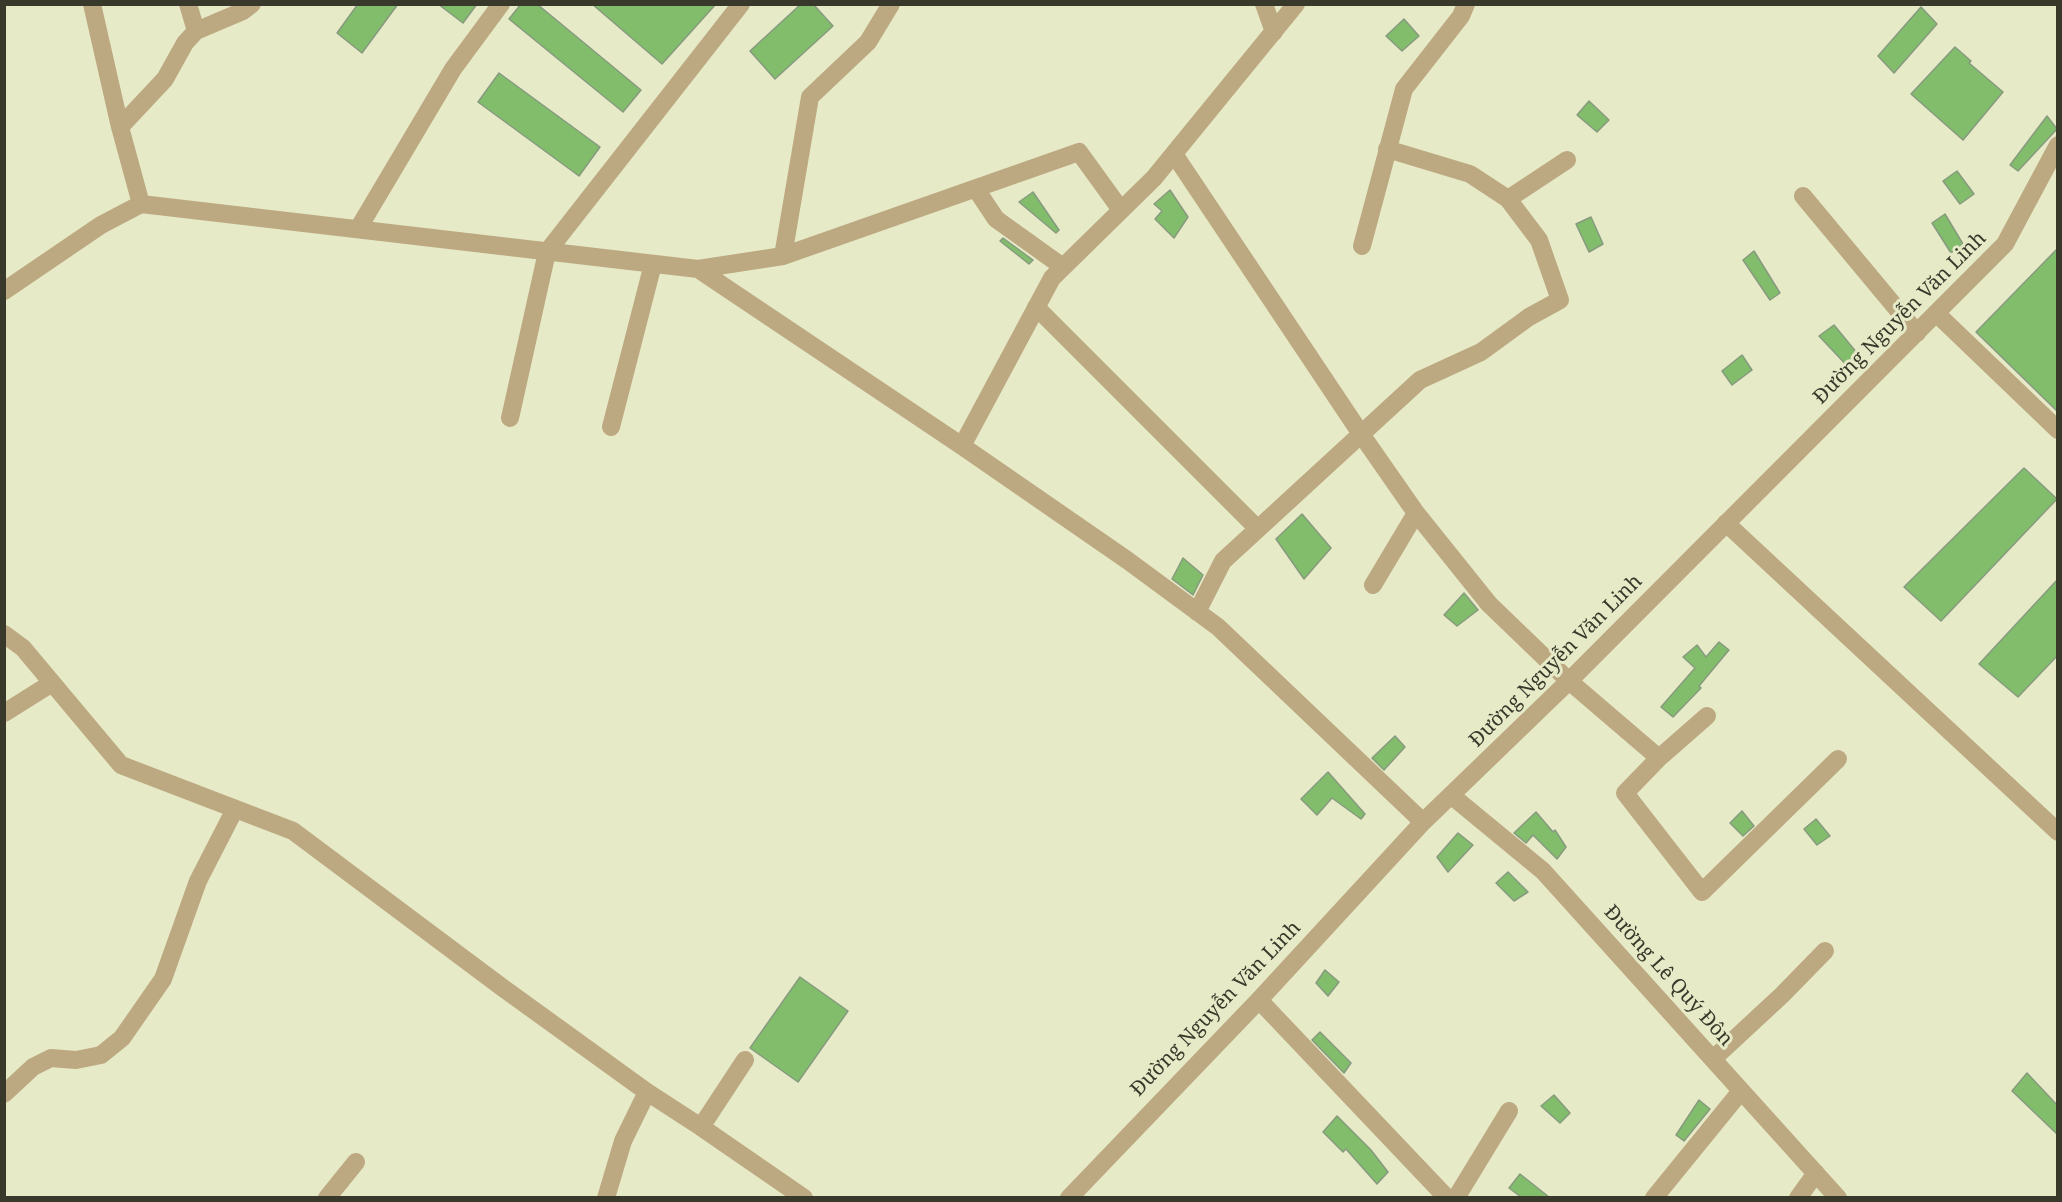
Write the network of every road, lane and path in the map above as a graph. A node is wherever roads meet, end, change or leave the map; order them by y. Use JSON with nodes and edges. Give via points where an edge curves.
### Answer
{"nodes":[{"id":1,"x":92,"y":4,"type":"edge"},
{"id":2,"x":188,"y":4,"type":"edge"},
{"id":3,"x":252,"y":4,"type":"edge"},
{"id":4,"x":501,"y":4,"type":"edge"},
{"id":5,"x":741,"y":4,"type":"edge"},
{"id":6,"x":891,"y":4,"type":"edge"},
{"id":7,"x":1264,"y":4,"type":"edge"},
{"id":8,"x":1296,"y":4,"type":"edge"},
{"id":9,"x":1466,"y":4,"type":"edge"},
{"id":10,"x":196,"y":31,"type":"junction"},
{"id":11,"x":1274,"y":32,"type":"junction"},
{"id":12,"x":120,"y":127,"type":"junction"},
{"id":13,"x":2058,"y":146,"type":"edge"},
{"id":14,"x":1388,"y":149,"type":"junction"},
{"id":15,"x":1174,"y":154,"type":"junction"},
{"id":16,"x":1567,"y":160,"type":"dead end"},
{"id":17,"x":976,"y":189,"type":"junction"},
{"id":18,"x":1803,"y":196,"type":"dead end"},
{"id":19,"x":1508,"y":199,"type":"junction"},
{"id":20,"x":141,"y":204,"type":"junction"},
{"id":21,"x":1121,"y":210,"type":"junction"},
{"id":22,"x":358,"y":229,"type":"junction"},
{"id":23,"x":1362,"y":246,"type":"dead end"},
{"id":24,"x":547,"y":252,"type":"junction"},
{"id":25,"x":783,"y":256,"type":"junction"},
{"id":26,"x":653,"y":264,"type":"junction"},
{"id":27,"x":1063,"y":267,"type":"junction"},
{"id":28,"x":698,"y":269,"type":"junction"},
{"id":29,"x":4,"y":291,"type":"edge"},
{"id":30,"x":1036,"y":308,"type":"junction"},
{"id":31,"x":1936,"y":313,"type":"junction"},
{"id":32,"x":1917,"y":333,"type":"junction"},
{"id":33,"x":510,"y":418,"type":"dead end"},
{"id":34,"x":610,"y":427,"type":"dead end"},
{"id":35,"x":2058,"y":430,"type":"edge"},
{"id":36,"x":1361,"y":434,"type":"junction"},
{"id":37,"x":962,"y":446,"type":"junction"},
{"id":38,"x":1416,"y":513,"type":"junction"},
{"id":39,"x":1726,"y":523,"type":"junction"},
{"id":40,"x":1258,"y":529,"type":"junction"},
{"id":41,"x":1373,"y":585,"type":"dead end"},
{"id":42,"x":1197,"y":612,"type":"junction"},
{"id":43,"x":4,"y":634,"type":"edge"},
{"id":44,"x":1569,"y":681,"type":"junction"},
{"id":45,"x":52,"y":683,"type":"junction"},
{"id":46,"x":4,"y":713,"type":"edge"},
{"id":47,"x":1707,"y":716,"type":"dead end"},
{"id":48,"x":1659,"y":758,"type":"junction"},
{"id":49,"x":1838,"y":759,"type":"dead end"},
{"id":50,"x":1452,"y":796,"type":"junction"},
{"id":51,"x":235,"y":809,"type":"junction"},
{"id":52,"x":1423,"y":822,"type":"junction"},
{"id":53,"x":2058,"y":832,"type":"edge"},
{"id":54,"x":1825,"y":951,"type":"dead end"},
{"id":55,"x":1259,"y":1000,"type":"junction"},
{"id":56,"x":1713,"y":1059,"type":"junction"},
{"id":57,"x":745,"y":1060,"type":"dead end"},
{"id":58,"x":1741,"y":1091,"type":"junction"},
{"id":59,"x":647,"y":1092,"type":"junction"},
{"id":60,"x":4,"y":1094,"type":"edge"},
{"id":61,"x":1509,"y":1111,"type":"dead end"},
{"id":62,"x":701,"y":1127,"type":"junction"},
{"id":63,"x":356,"y":1162,"type":"dead end"},
{"id":64,"x":1816,"y":1173,"type":"junction"},
{"id":65,"x":1438,"y":1194,"type":"edge"},
{"id":66,"x":327,"y":1197,"type":"edge"},
{"id":67,"x":606,"y":1197,"type":"edge"},
{"id":68,"x":804,"y":1197,"type":"edge"},
{"id":69,"x":1069,"y":1197,"type":"edge"},
{"id":70,"x":1456,"y":1197,"type":"edge"},
{"id":71,"x":1654,"y":1197,"type":"edge"},
{"id":72,"x":1798,"y":1197,"type":"edge"},
{"id":73,"x":1838,"y":1197,"type":"edge"}],
"edges":[{"from":1,"to":12,"type":"street"},
{"from":2,"to":10,"type":"street"},
{"from":3,"to":10,"type":"street"},
{"from":4,"to":22,"type":"street","via":[[453,69]]},
{"from":5,"to":24,"type":"street"},
{"from":6,"to":25,"type":"street","via":[[868,42],[810,97]]},
{"from":7,"to":11,"type":"street"},
{"from":8,"to":11,"type":"street"},
{"from":9,"to":14,"type":"street","via":[[1461,16],[1404,89]]},
{"from":10,"to":12,"type":"street","via":[[165,79]]},
{"from":11,"to":15,"type":"street"},
{"from":12,"to":20,"type":"street"},
{"from":13,"to":31,"type":"street","name":"Đường Nguyễn Văn Linh","via":[[2005,244]]},
{"from":14,"to":19,"type":"street","via":[[1470,174]]},
{"from":14,"to":23,"type":"street"},
{"from":15,"to":21,"type":"street"},
{"from":15,"to":36,"type":"street"},
{"from":16,"to":19,"type":"street"},
{"from":17,"to":21,"type":"street","via":[[1079,152]]},
{"from":17,"to":25,"type":"street"},
{"from":17,"to":27,"type":"street","via":[[996,219]]},
{"from":18,"to":32,"type":"street"},
{"from":19,"to":36,"type":"street","via":[[1539,240],[1560,300],[1528,317],[1481,352],[1420,380]]},
{"from":20,"to":22,"type":"street"},
{"from":20,"to":29,"type":"street","via":[[101,225]]},
{"from":21,"to":27,"type":"street"},
{"from":22,"to":24,"type":"street"},
{"from":24,"to":26,"type":"street"},
{"from":24,"to":33,"type":"street"},
{"from":25,"to":28,"type":"street"},
{"from":26,"to":28,"type":"street"},
{"from":26,"to":34,"type":"street"},
{"from":27,"to":30,"type":"street","via":[[1052,278]]},
{"from":28,"to":37,"type":"street"},
{"from":30,"to":37,"type":"street"},
{"from":30,"to":40,"type":"street"},
{"from":31,"to":32,"type":"street","name":"Đường Nguyễn Văn Linh"},
{"from":31,"to":35,"type":"street"},
{"from":32,"to":39,"type":"street","name":"Đường Nguyễn Văn Linh"},
{"from":36,"to":38,"type":"street"},
{"from":36,"to":40,"type":"street"},
{"from":37,"to":42,"type":"street"},
{"from":38,"to":41,"type":"street"},
{"from":38,"to":44,"type":"street","via":[[1489,604]]},
{"from":39,"to":44,"type":"street","name":"Đường Nguyễn Văn Linh"},
{"from":39,"to":53,"type":"street"},
{"from":40,"to":42,"type":"street","via":[[1223,561]]},
{"from":42,"to":52,"type":"street","via":[[1218,627]]},
{"from":43,"to":45,"type":"street","via":[[23,648]]},
{"from":44,"to":48,"type":"street"},
{"from":44,"to":50,"type":"street","name":"Đường Nguyễn Văn Linh"},
{"from":45,"to":46,"type":"street"},
{"from":45,"to":51,"type":"street","via":[[121,765]]},
{"from":47,"to":48,"type":"street"},
{"from":48,"to":49,"type":"street","via":[[1625,793],[1702,892]]},
{"from":50,"to":52,"type":"street","name":"Đường Nguyễn Văn Linh"},
{"from":50,"to":56,"type":"street","name":"Đường Lê Quý Đôn","via":[[1543,871]]},
{"from":51,"to":59,"type":"street","via":[[293,831]]},
{"from":51,"to":60,"type":"street","via":[[198,881],[163,979],[122,1038],[101,1055],[76,1060],[51,1058],[33,1067]]},
{"from":52,"to":55,"type":"street","name":"Đường Nguyễn Văn Linh"},
{"from":54,"to":56,"type":"street"},
{"from":55,"to":65,"type":"street"},
{"from":55,"to":69,"type":"street","name":"Đường Nguyễn Văn Linh"},
{"from":56,"to":58,"type":"street","name":"Đường Lê Quý Đôn"},
{"from":57,"to":62,"type":"street"},
{"from":58,"to":64,"type":"street","name":"Đường Lê Quý Đôn"},
{"from":58,"to":71,"type":"street"},
{"from":59,"to":62,"type":"street"},
{"from":59,"to":67,"type":"street","via":[[623,1141]]},
{"from":61,"to":70,"type":"street"},
{"from":62,"to":68,"type":"street"},
{"from":63,"to":66,"type":"street"},
{"from":64,"to":72,"type":"street"},
{"from":64,"to":73,"type":"street","name":"Đường Lê Quý Đôn"}]}
